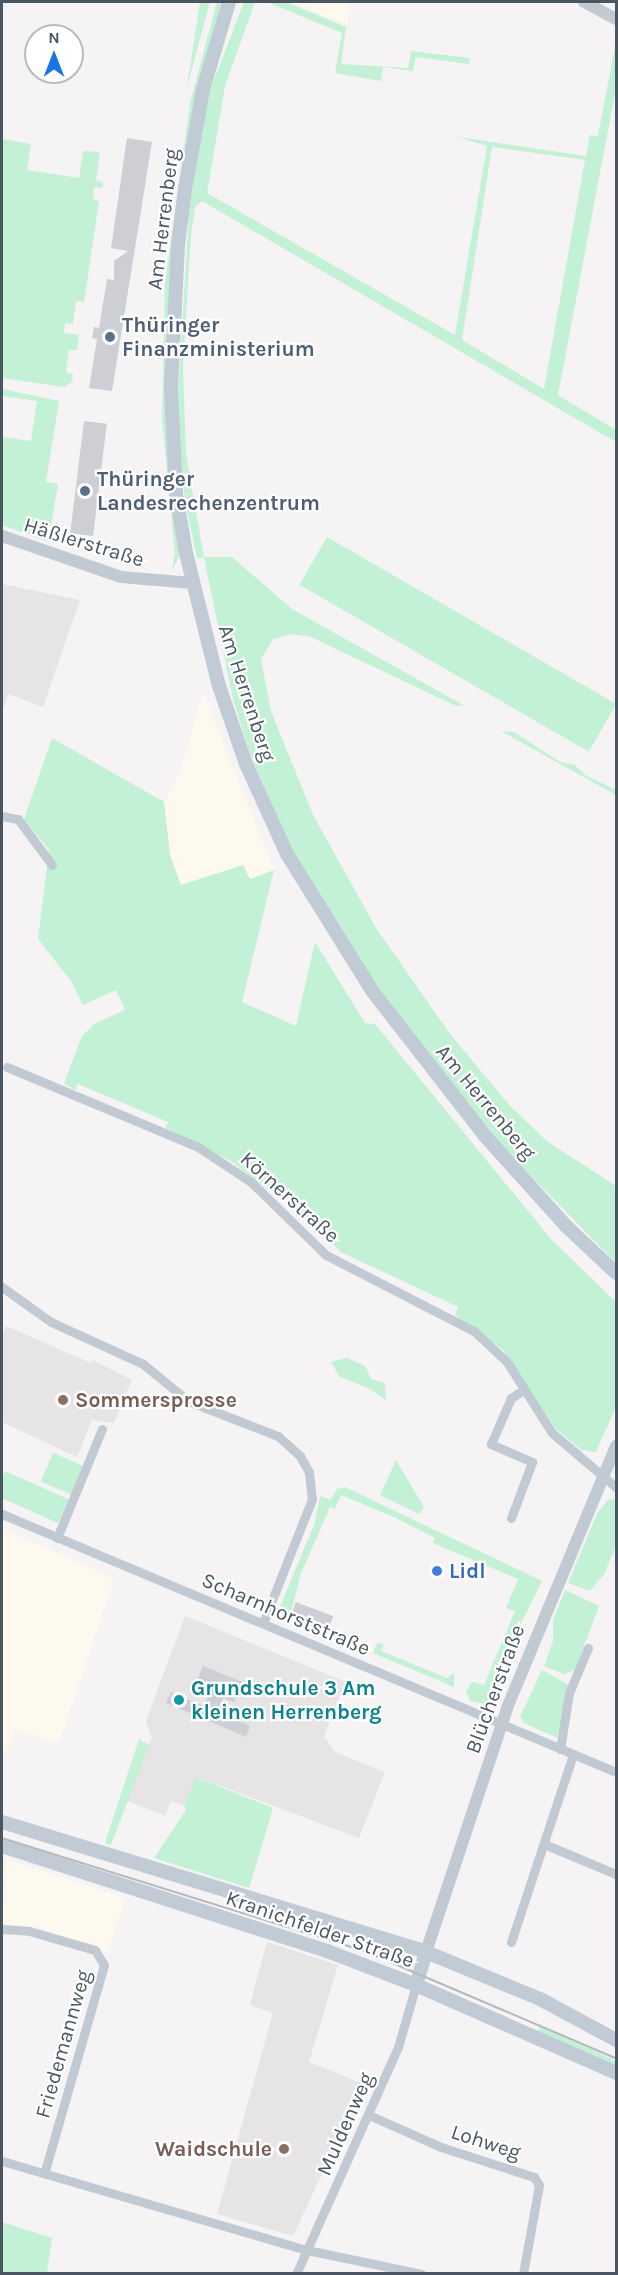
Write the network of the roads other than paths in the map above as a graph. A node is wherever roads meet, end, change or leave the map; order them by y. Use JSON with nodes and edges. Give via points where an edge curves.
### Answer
{"nodes":[{"id":1,"x":584,"y":2,"type":"edge"},
{"id":2,"x":230,"y":5,"type":"edge"},
{"id":3,"x":616,"y":19,"type":"edge"},
{"id":4,"x":2,"y":537,"type":"edge"},
{"id":5,"x":192,"y":583,"type":"junction"},
{"id":6,"x":2,"y":816,"type":"edge"},
{"id":7,"x":52,"y":865,"type":"dead end"},
{"id":8,"x":7,"y":1067,"type":"dead end"},
{"id":9,"x":616,"y":1273,"type":"edge"},
{"id":10,"x":2,"y":1287,"type":"edge"},
{"id":11,"x":523,"y":1390,"type":"junction"},
{"id":12,"x":102,"y":1429,"type":"dead end"},
{"id":13,"x":616,"y":1446,"type":"edge"},
{"id":14,"x":603,"y":1476,"type":"junction"},
{"id":15,"x":616,"y":1487,"type":"edge"},
{"id":16,"x":2,"y":1514,"type":"edge"},
{"id":17,"x":511,"y":1518,"type":"dead end"},
{"id":18,"x":57,"y":1538,"type":"junction"},
{"id":19,"x":263,"y":1623,"type":"junction"},
{"id":20,"x":588,"y":1648,"type":"dead end"},
{"id":21,"x":563,"y":1676,"type":"dead end"},
{"id":22,"x":573,"y":1680,"type":"junction"},
{"id":23,"x":501,"y":1725,"type":"junction"},
{"id":24,"x":560,"y":1749,"type":"junction"},
{"id":25,"x":573,"y":1754,"type":"junction"},
{"id":26,"x":616,"y":1772,"type":"edge"},
{"id":27,"x":2,"y":1822,"type":"edge"},
{"id":28,"x":544,"y":1844,"type":"junction"},
{"id":29,"x":2,"y":1846,"type":"edge"},
{"id":30,"x":616,"y":1874,"type":"edge"},
{"id":31,"x":2,"y":1929,"type":"edge"},
{"id":32,"x":512,"y":1942,"type":"dead end"},
{"id":33,"x":426,"y":1952,"type":"junction"},
{"id":34,"x":416,"y":1985,"type":"junction"},
{"id":35,"x":616,"y":2040,"type":"edge"},
{"id":36,"x":616,"y":2073,"type":"edge"},
{"id":37,"x":369,"y":2115,"type":"junction"},
{"id":38,"x":2,"y":2162,"type":"edge"},
{"id":39,"x":44,"y":2174,"type":"junction"},
{"id":40,"x":307,"y":2250,"type":"junction"},
{"id":41,"x":296,"y":2274,"type":"edge"},
{"id":42,"x":422,"y":2274,"type":"edge"},
{"id":43,"x":523,"y":2274,"type":"edge"}],
"edges":[{"from":1,"to":3,"type":"street"},
{"from":2,"to":5,"type":"main road","name":"Am Herrenberg","via":[[194,136],[173,320],[172,442]]},
{"from":4,"to":5,"type":"street","name":"Häßlerstraße","via":[[121,577]]},
{"from":5,"to":9,"type":"main road","name":"Am Herrenberg","via":[[213,668],[246,764],[271,823],[322,915],[415,1049],[485,1136],[566,1226]]},
{"from":6,"to":7,"type":"street","via":[[18,819]]},
{"from":8,"to":11,"type":"street","name":"Körnerstraße","via":[[174,1136],[229,1165],[326,1255],[474,1331],[499,1353]]},
{"from":10,"to":19,"type":"street","via":[[51,1322],[143,1364],[188,1401],[278,1436],[300,1456],[311,1484],[309,1512]]},
{"from":11,"to":14,"type":"street","name":"Körnerstraße","via":[[552,1433]]},
{"from":11,"to":17,"type":"street","via":[[511,1398],[491,1444],[532,1462]]},
{"from":12,"to":18,"type":"street"},
{"from":13,"to":14,"type":"street","name":"Blücherstraße"},
{"from":14,"to":15,"type":"street","name":"Körnerstraße"},
{"from":14,"to":23,"type":"street","name":"Blücherstraße"},
{"from":16,"to":18,"type":"street","name":"Scharnhorststraße"},
{"from":18,"to":19,"type":"street","name":"Scharnhorststraße"},
{"from":19,"to":23,"type":"street","name":"Scharnhorststraße"},
{"from":20,"to":22,"type":"street"},
{"from":21,"to":22,"type":"street"},
{"from":22,"to":24,"type":"street"},
{"from":23,"to":24,"type":"street","name":"Scharnhorststraße"},
{"from":23,"to":33,"type":"street","name":"Blücherstraße"},
{"from":24,"to":25,"type":"street","name":"Scharnhorststraße"},
{"from":25,"to":26,"type":"street","name":"Scharnhorststraße"},
{"from":25,"to":28,"type":"street"},
{"from":27,"to":33,"type":"main road","name":"Kranichfelder Straße"},
{"from":28,"to":30,"type":"street"},
{"from":28,"to":32,"type":"street"},
{"from":29,"to":34,"type":"main road","name":"Kranichfelder Straße"},
{"from":31,"to":39,"type":"street","name":"Friedemannweg","via":[[29,1931],[95,1950],[104,1965]]},
{"from":33,"to":34,"type":"main road"},
{"from":33,"to":35,"type":"main road","name":"Kranichfelder Straße","via":[[524,1991]]},
{"from":34,"to":36,"type":"main road","name":"Kranichfelder Straße"},
{"from":34,"to":37,"type":"street","name":"Muldenweg","via":[[398,2047]]},
{"from":37,"to":40,"type":"street","name":"Muldenweg"},
{"from":37,"to":43,"type":"street","name":"Lohweg","via":[[441,2147],[534,2177],[539,2185]]},
{"from":38,"to":39,"type":"street"},
{"from":39,"to":40,"type":"street"},
{"from":40,"to":41,"type":"street","name":"Muldenweg"},
{"from":40,"to":42,"type":"street"}]}
